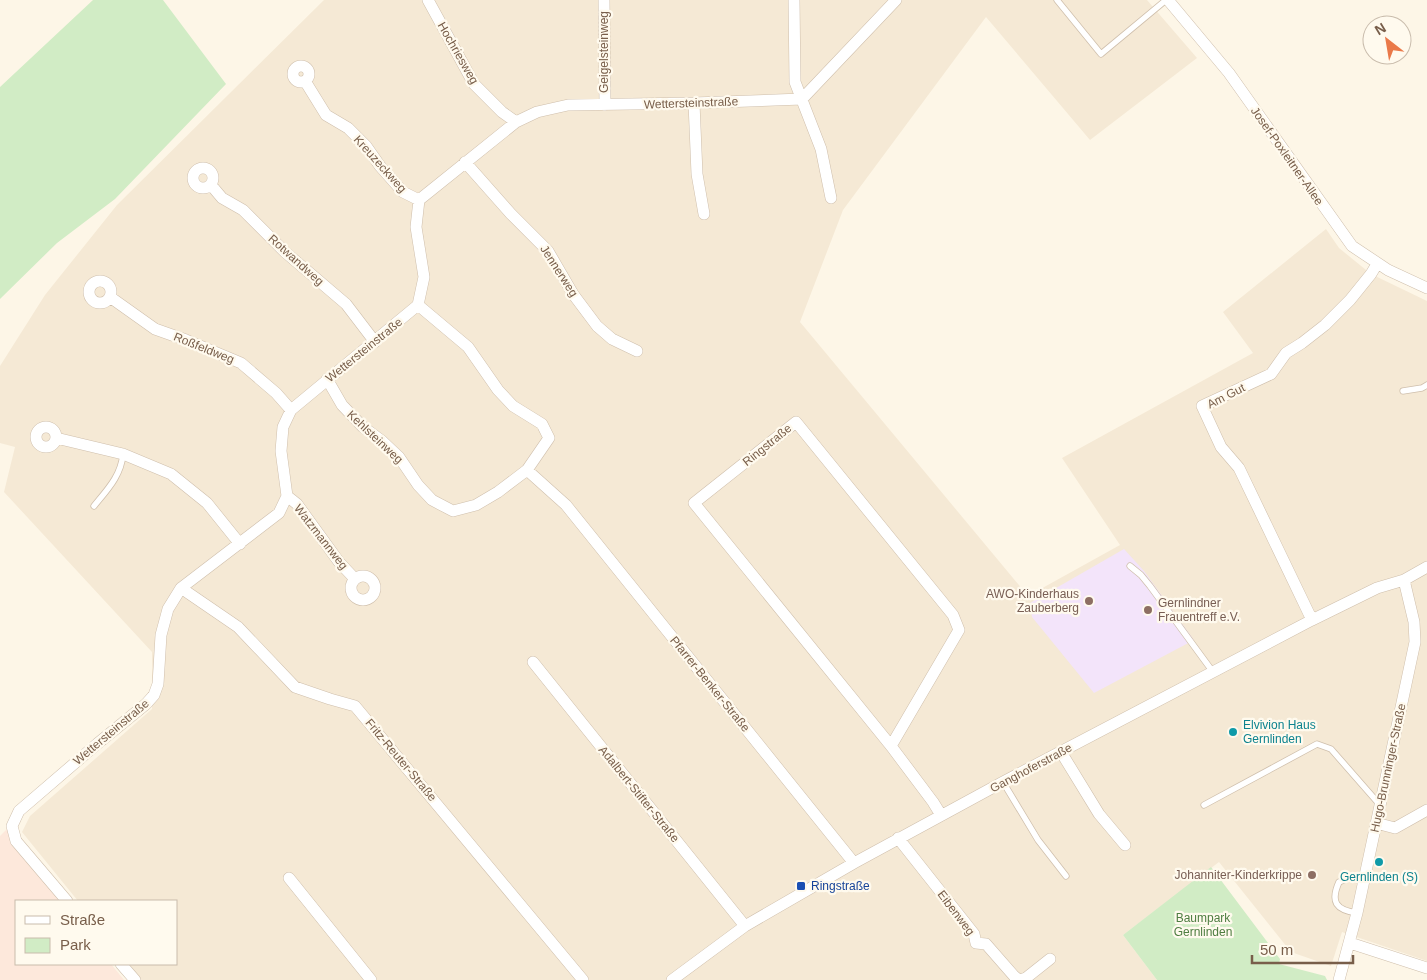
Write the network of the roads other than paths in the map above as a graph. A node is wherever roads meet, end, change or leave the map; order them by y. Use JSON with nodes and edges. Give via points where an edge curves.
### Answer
{"nodes":[{"id":1,"x":428,"y":0,"type":"edge"},
{"id":2,"x":604,"y":0,"type":"edge"},
{"id":3,"x":794,"y":0,"type":"edge"},
{"id":4,"x":896,"y":0,"type":"edge"},
{"id":5,"x":1057,"y":0,"type":"edge"},
{"id":6,"x":1167,"y":0,"type":"edge"},
{"id":7,"x":305,"y":81,"type":"dead end"},
{"id":8,"x":802,"y":99,"type":"junction"},
{"id":9,"x":694,"y":103,"type":"junction"},
{"id":10,"x":604,"y":105,"type":"junction"},
{"id":11,"x":516,"y":122,"type":"junction"},
{"id":12,"x":465,"y":162,"type":"junction"},
{"id":13,"x":211,"y":185,"type":"dead end"},
{"id":14,"x":831,"y":198,"type":"dead end"},
{"id":15,"x":418,"y":200,"type":"junction"},
{"id":16,"x":704,"y":214,"type":"dead end"},
{"id":17,"x":1377,"y":264,"type":"junction"},
{"id":18,"x":1427,"y":288,"type":"edge"},
{"id":19,"x":110,"y":297,"type":"dead end"},
{"id":20,"x":418,"y":305,"type":"junction"},
{"id":21,"x":375,"y":342,"type":"junction"},
{"id":22,"x":638,"y":351,"type":"dead end"},
{"id":23,"x":327,"y":379,"type":"junction"},
{"id":24,"x":1427,"y":385,"type":"edge"},
{"id":25,"x":1403,"y":391,"type":"dead end"},
{"id":26,"x":291,"y":410,"type":"junction"},
{"id":27,"x":56,"y":438,"type":"dead end"},
{"id":28,"x":123,"y":454,"type":"junction"},
{"id":29,"x":527,"y":470,"type":"junction"},
{"id":30,"x":288,"y":496,"type":"junction"},
{"id":31,"x":94,"y":506,"type":"dead end"},
{"id":32,"x":240,"y":544,"type":"junction"},
{"id":33,"x":1130,"y":566,"type":"dead end"},
{"id":34,"x":1427,"y":567,"type":"edge"},
{"id":35,"x":355,"y":579,"type":"dead end"},
{"id":36,"x":1404,"y":580,"type":"junction"},
{"id":37,"x":181,"y":588,"type":"junction"},
{"id":38,"x":1312,"y":620,"type":"junction"},
{"id":39,"x":533,"y":662,"type":"dead end"},
{"id":40,"x":1213,"y":672,"type":"junction"},
{"id":41,"x":891,"y":746,"type":"junction"},
{"id":42,"x":1061,"y":752,"type":"junction"},
{"id":43,"x":1003,"y":782,"type":"junction"},
{"id":44,"x":1204,"y":805,"type":"dead end"},
{"id":45,"x":1380,"y":805,"type":"junction"},
{"id":46,"x":1427,"y":810,"type":"edge"},
{"id":47,"x":941,"y":815,"type":"junction"},
{"id":48,"x":1376,"y":823,"type":"junction"},
{"id":49,"x":898,"y":838,"type":"junction"},
{"id":50,"x":1125,"y":845,"type":"dead end"},
{"id":51,"x":854,"y":863,"type":"junction"},
{"id":52,"x":1066,"y":876,"type":"dead end"},
{"id":53,"x":289,"y":878,"type":"dead end"},
{"id":54,"x":1363,"y":881,"type":"junction"},
{"id":55,"x":66,"y":900,"type":"edge"},
{"id":56,"x":1357,"y":913,"type":"junction"},
{"id":57,"x":745,"y":926,"type":"junction"},
{"id":58,"x":1350,"y":943,"type":"junction"},
{"id":59,"x":1050,"y":959,"type":"dead end"},
{"id":60,"x":122,"y":965,"type":"edge"},
{"id":61,"x":1427,"y":968,"type":"edge"},
{"id":62,"x":135,"y":980,"type":"edge"},
{"id":63,"x":370,"y":980,"type":"edge"},
{"id":64,"x":583,"y":980,"type":"edge"},
{"id":65,"x":672,"y":980,"type":"edge"},
{"id":66,"x":1020,"y":980,"type":"edge"},
{"id":67,"x":1339,"y":980,"type":"edge"}],
"edges":[{"from":1,"to":11,"type":"street","name":"Hochriesweg","via":[[474,84]]},
{"from":2,"to":10,"type":"street","name":"Geigelsteinweg"},
{"from":3,"to":8,"type":"street","via":[[795,82]]},
{"from":4,"to":8,"type":"street"},
{"from":5,"to":6,"type":"lane","via":[[1101,54]]},
{"from":6,"to":17,"type":"street","name":"Josef-Poxleitner-Allee","via":[[1229,73],[1343,236]]},
{"from":7,"to":15,"type":"street","name":"Kreuzeckweg","via":[[326,115],[348,128],[403,192]]},
{"from":8,"to":9,"type":"street","name":"Wettersteinstraße"},
{"from":8,"to":14,"type":"street","via":[[821,149]]},
{"from":9,"to":10,"type":"street","name":"Wettersteinstraße"},
{"from":9,"to":16,"type":"street","via":[[697,174]]},
{"from":10,"to":11,"type":"street","name":"Wettersteinstraße","via":[[568,105],[537,112]]},
{"from":11,"to":12,"type":"street","name":"Wettersteinstraße"},
{"from":12,"to":15,"type":"street","name":"Wettersteinstraße"},
{"from":12,"to":22,"type":"street","name":"Jennerweg","via":[[548,251],[573,294],[597,326],[612,339]]},
{"from":13,"to":21,"type":"street","name":"Rotwandweg","via":[[346,304]]},
{"from":15,"to":20,"type":"street","via":[[416,227],[424,277]]},
{"from":17,"to":18,"type":"street","name":"Josef-Poxleitner-Allee"},
{"from":17,"to":38,"type":"street","name":"Am Gut","via":[[1350,300],[1325,325],[1286,353],[1271,374],[1202,406],[1221,447],[1239,468]]},
{"from":19,"to":26,"type":"street","name":"Roßfeldweg","via":[[155,329],[241,363]]},
{"from":20,"to":21,"type":"street","name":"Wettersteinstraße"},
{"from":20,"to":29,"type":"street","name":"Kehlsteinweg","via":[[468,347],[498,390],[514,406],[542,424],[549,438]]},
{"from":21,"to":23,"type":"street","name":"Wettersteinstraße"},
{"from":23,"to":26,"type":"street","name":"Wettersteinstraße"},
{"from":23,"to":29,"type":"street","name":"Kehlsteinweg","via":[[342,405],[399,457],[432,500],[453,511],[476,505]]},
{"from":24,"to":25,"type":"lane"},
{"from":26,"to":30,"type":"street","name":"Wettersteinstraße","via":[[283,427],[281,451]]},
{"from":27,"to":28,"type":"street"},
{"from":28,"to":31,"type":"lane","via":[[122,466],[112,484]]},
{"from":28,"to":32,"type":"street","via":[[171,474],[208,503]]},
{"from":29,"to":51,"type":"street","name":"Pfarrer-Benker-Straße","via":[[566,505]]},
{"from":30,"to":32,"type":"street","name":"Wettersteinstraße","via":[[279,513]]},
{"from":30,"to":35,"type":"street","name":"Watzmannweg"},
{"from":32,"to":37,"type":"street","name":"Wettersteinstraße"},
{"from":33,"to":40,"type":"lane","via":[[1150,586]]},
{"from":34,"to":36,"type":"street"},
{"from":36,"to":38,"type":"street","name":"Ganghoferstraße","via":[[1377,588]]},
{"from":36,"to":45,"type":"street","name":"Hugo-Brunninger-Straße","via":[[1414,622],[1414,642]]},
{"from":37,"to":55,"type":"street","name":"Wettersteinstraße","via":[[168,609],[161,635],[158,684],[154,694],[19,811],[12,826],[16,841]]},
{"from":37,"to":64,"type":"street","name":"Fritz-Reuter-Straße","via":[[238,628],[295,687],[355,706]]},
{"from":38,"to":40,"type":"street","name":"Ganghoferstraße"},
{"from":39,"to":57,"type":"street","name":"Adalbert-Stifter-Straße"},
{"from":40,"to":42,"type":"street","name":"Ganghoferstraße"},
{"from":41,"to":41,"type":"street","name":"Ringstraße","via":[[694,504],[796,422],[953,614],[959,630]]},
{"from":41,"to":47,"type":"street","name":"Ringstraße"},
{"from":42,"to":43,"type":"street","name":"Ganghoferstraße"},
{"from":42,"to":50,"type":"street","via":[[1099,814]]},
{"from":43,"to":47,"type":"street","name":"Ganghoferstraße"},
{"from":43,"to":52,"type":"lane","via":[[1038,840]]},
{"from":44,"to":45,"type":"lane","via":[[1317,744],[1331,749]]},
{"from":45,"to":48,"type":"street","name":"Hugo-Brunninger-Straße"},
{"from":46,"to":48,"type":"street","via":[[1395,828]]},
{"from":47,"to":49,"type":"street","name":"Ganghoferstraße"},
{"from":48,"to":54,"type":"street","name":"Hugo-Brunninger-Straße"},
{"from":49,"to":51,"type":"street","name":"Ganghoferstraße"},
{"from":49,"to":66,"type":"street","name":"Eibenweg","via":[[974,934],[976,943],[986,944]]},
{"from":51,"to":57,"type":"street","name":"Ganghoferstraße"},
{"from":53,"to":63,"type":"street"},
{"from":54,"to":56,"type":"street","name":"Hugo-Brunninger-Straße"},
{"from":54,"to":56,"type":"lane","via":[[1350,878],[1339,882],[1334,893],[1335,902],[1343,911]]},
{"from":56,"to":58,"type":"street","name":"Hugo-Brunninger-Straße"},
{"from":57,"to":65,"type":"street","name":"Ganghoferstraße"},
{"from":58,"to":61,"type":"street"},
{"from":58,"to":67,"type":"street","name":"Hugo-Brunninger-Straße"},
{"from":59,"to":66,"type":"street","name":"Eibenweg"},
{"from":60,"to":62,"type":"street"}]}
